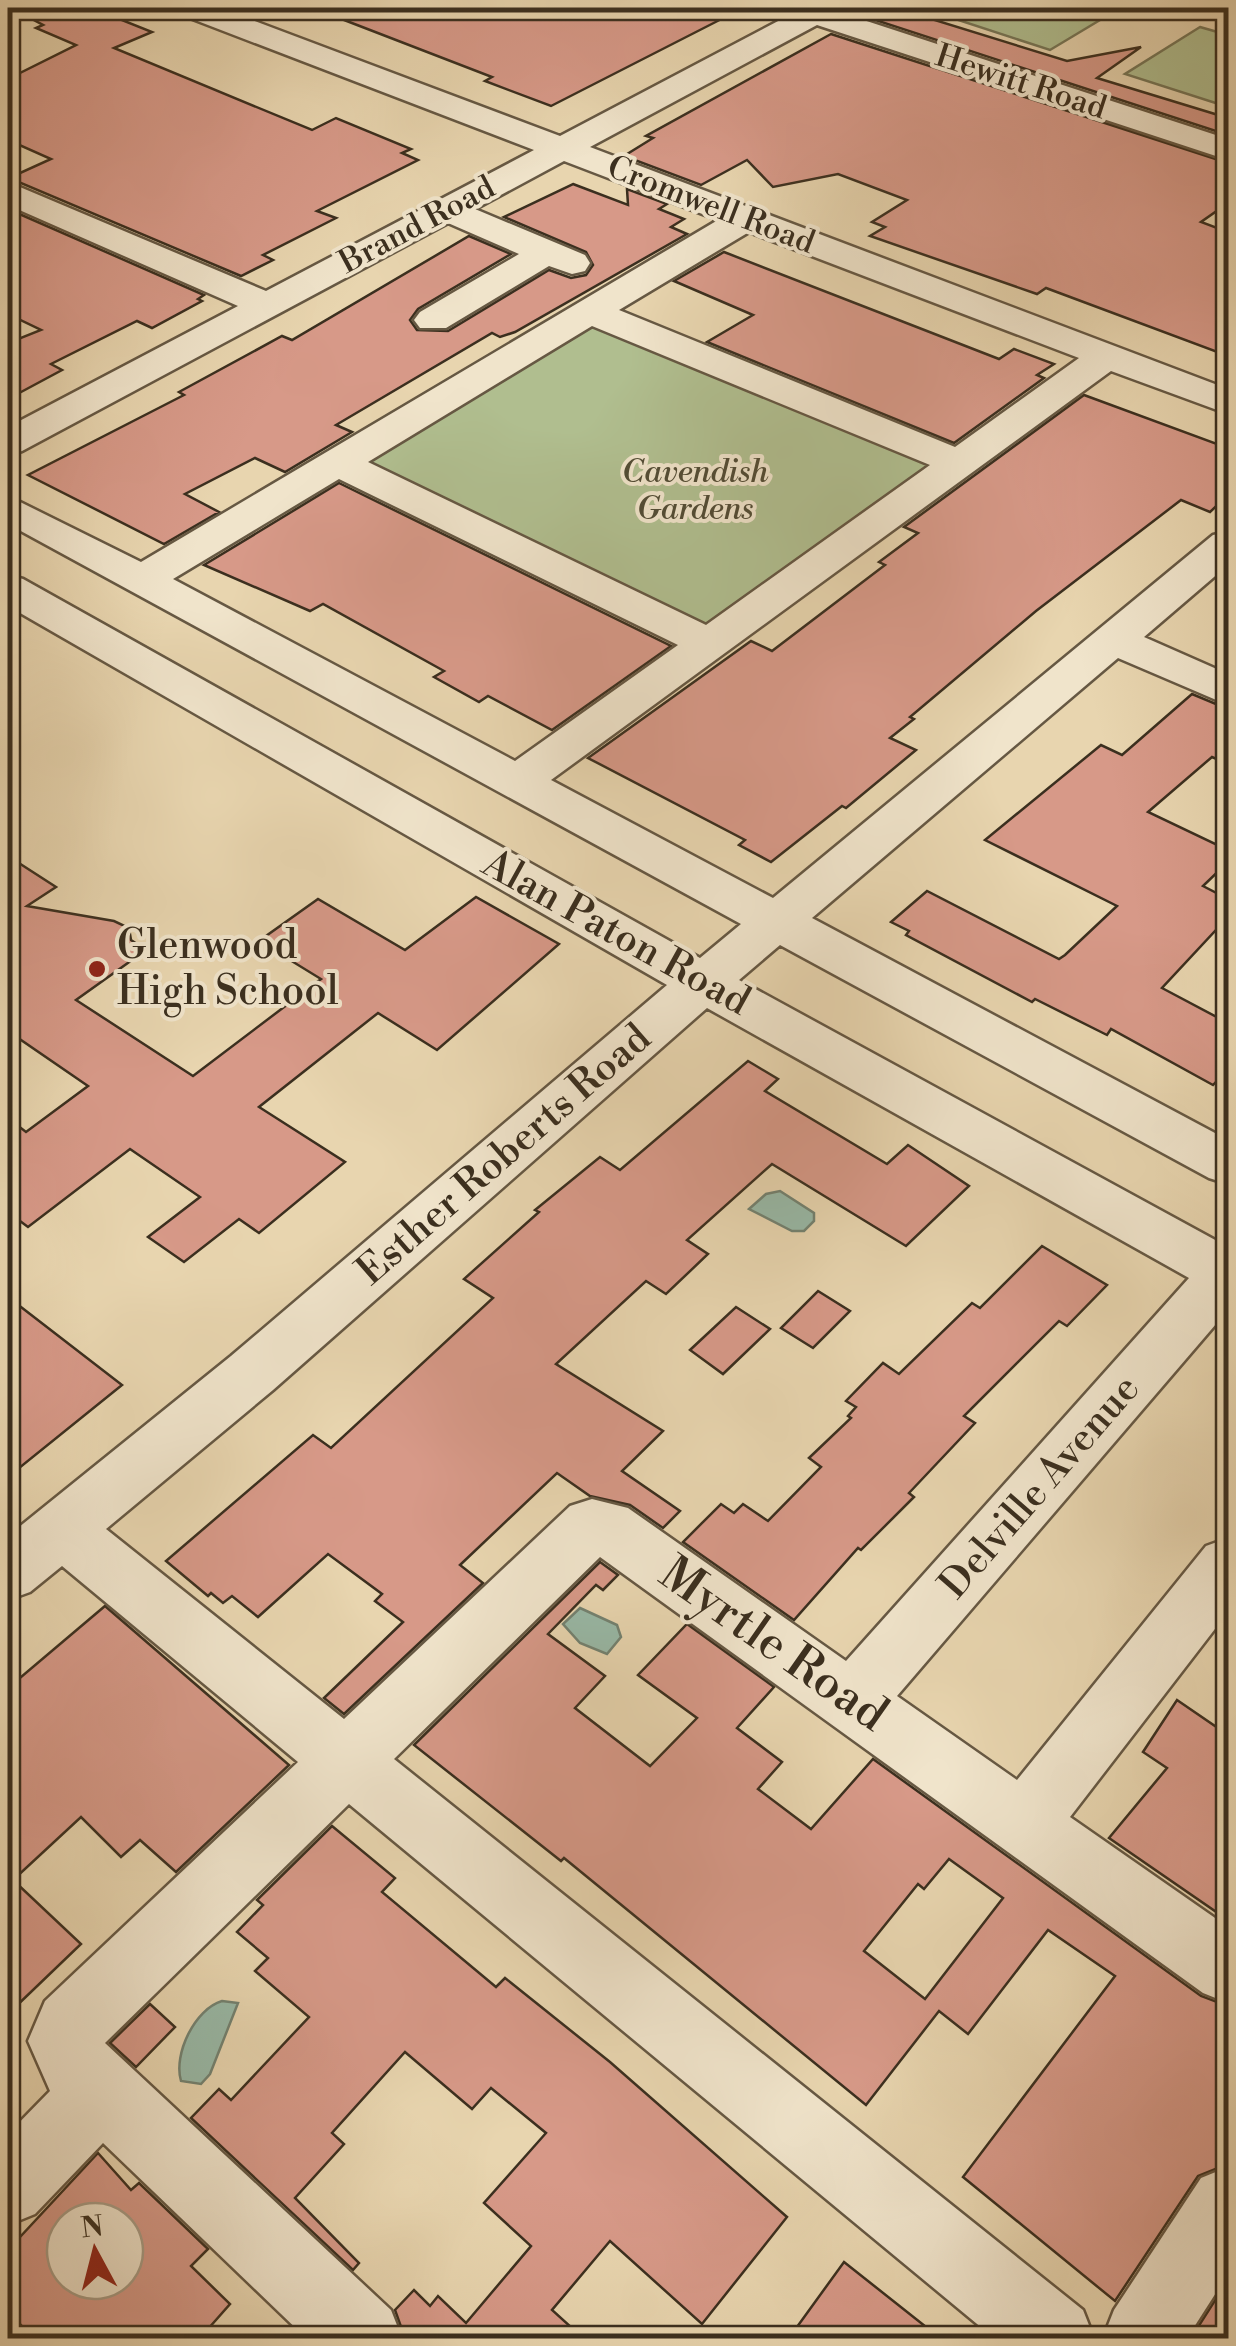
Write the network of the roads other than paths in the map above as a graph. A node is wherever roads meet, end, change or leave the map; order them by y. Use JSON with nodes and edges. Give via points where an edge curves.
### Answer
{"nodes":[{"id":1,"x":209,"y":10,"type":"edge"},
{"id":2,"x":820,"y":11,"type":"edge"},
{"id":3,"x":562,"y":148,"type":"junction"},
{"id":4,"x":1228,"y":150,"type":"edge"},
{"id":5,"x":8,"y":192,"type":"edge"},
{"id":6,"x":446,"y":209,"type":"junction"},
{"id":7,"x":746,"y":219,"type":"junction"},
{"id":8,"x":266,"y":305,"type":"junction"},
{"id":9,"x":590,"y":312,"type":"junction"},
{"id":10,"x":433,"y":320,"type":"dead end"},
{"id":11,"x":1107,"y":356,"type":"junction"},
{"id":12,"x":1228,"y":402,"type":"edge"},
{"id":13,"x":8,"y":443,"type":"edge"},
{"id":14,"x":338,"y":463,"type":"junction"},
{"id":15,"x":962,"y":464,"type":"junction"},
{"id":16,"x":8,"y":508,"type":"edge"},
{"id":17,"x":1222,"y":558,"type":"edge"},
{"id":18,"x":142,"y":580,"type":"junction"},
{"id":19,"x":8,"y":588,"type":"edge"},
{"id":20,"x":1114,"y":640,"type":"junction"},
{"id":21,"x":710,"y":644,"type":"junction"},
{"id":22,"x":1228,"y":692,"type":"edge"},
{"id":23,"x":517,"y":782,"type":"junction"},
{"id":24,"x":777,"y":921,"type":"junction"},
{"id":25,"x":703,"y":983,"type":"junction"},
{"id":26,"x":1228,"y":1164,"type":"edge"},
{"id":27,"x":1228,"y":1272,"type":"edge"},
{"id":28,"x":60,"y":1528,"type":"junction"},
{"id":29,"x":1228,"y":1564,"type":"edge"},
{"id":30,"x":8,"y":1572,"type":"edge"},
{"id":31,"x":852,"y":1701,"type":"junction"},
{"id":32,"x":346,"y":1761,"type":"junction"},
{"id":33,"x":1024,"y":1822,"type":"junction"},
{"id":34,"x":1228,"y":1968,"type":"edge"},
{"id":35,"x":102,"y":2091,"type":"junction"},
{"id":36,"x":8,"y":2187,"type":"edge"},
{"id":37,"x":1228,"y":2205,"type":"edge"},
{"id":38,"x":363,"y":2338,"type":"edge"},
{"id":39,"x":1056,"y":2338,"type":"edge"},
{"id":40,"x":1142,"y":2338,"type":"edge"}],
"edges":[{"from":1,"to":3,"type":"street","name":"Cromwell Road"},
{"from":2,"to":3,"type":"street","name":"Brand Road"},
{"from":2,"to":4,"type":"street","name":"Hewitt Road"},
{"from":3,"to":6,"type":"street","name":"Brand Road"},
{"from":3,"to":7,"type":"street","name":"Cromwell Road"},
{"from":5,"to":8,"type":"street"},
{"from":6,"to":8,"type":"street","name":"Brand Road"},
{"from":6,"to":10,"type":"street","via":[[559,258]]},
{"from":7,"to":9,"type":"street"},
{"from":7,"to":11,"type":"street","name":"Cromwell Road"},
{"from":8,"to":13,"type":"street","name":"Brand Road"},
{"from":9,"to":14,"type":"street"},
{"from":9,"to":15,"type":"street"},
{"from":11,"to":12,"type":"street","name":"Cromwell Road"},
{"from":11,"to":15,"type":"street"},
{"from":14,"to":18,"type":"street"},
{"from":14,"to":21,"type":"street"},
{"from":15,"to":21,"type":"street"},
{"from":16,"to":18,"type":"street","name":"Alan Paton Road"},
{"from":17,"to":20,"type":"street","name":"Esther Roberts Road"},
{"from":18,"to":23,"type":"street","name":"Alan Paton Road"},
{"from":19,"to":25,"type":"street","name":"Alan Paton Road"},
{"from":20,"to":22,"type":"street"},
{"from":20,"to":24,"type":"street","name":"Esther Roberts Road"},
{"from":21,"to":23,"type":"street"},
{"from":23,"to":24,"type":"street","name":"Alan Paton Road"},
{"from":24,"to":25,"type":"street","name":"Esther Roberts Road"},
{"from":24,"to":26,"type":"street","name":"Alan Paton Road"},
{"from":25,"to":27,"type":"street","name":"Alan Paton Road"},
{"from":25,"to":28,"type":"street","name":"Esther Roberts Road","via":[[252,1373]]},
{"from":27,"to":31,"type":"street","name":"Delville Avenue"},
{"from":28,"to":30,"type":"street","name":"Esther Roberts Road"},
{"from":28,"to":32,"type":"street"},
{"from":29,"to":33,"type":"street"},
{"from":31,"to":32,"type":"street","name":"Myrtle Road","via":[[606,1527],[592,1525]]},
{"from":31,"to":33,"type":"street","name":"Myrtle Road"},
{"from":32,"to":35,"type":"street","name":"Myrtle Road","via":[[72,2026],[64,2049]]},
{"from":32,"to":39,"type":"street"},
{"from":33,"to":34,"type":"street","name":"Myrtle Road"},
{"from":35,"to":36,"type":"street"},
{"from":35,"to":38,"type":"street","name":"Myrtle Road"},
{"from":37,"to":40,"type":"street"}]}
